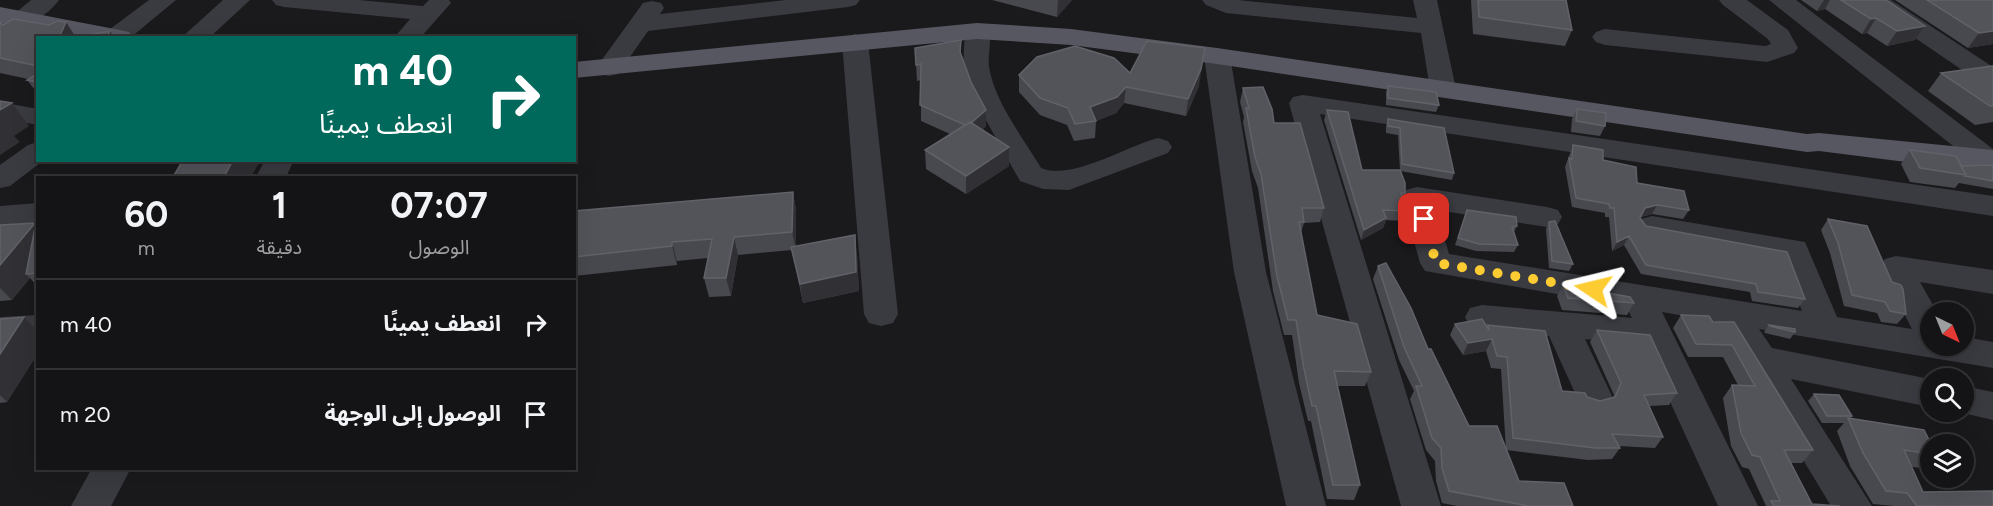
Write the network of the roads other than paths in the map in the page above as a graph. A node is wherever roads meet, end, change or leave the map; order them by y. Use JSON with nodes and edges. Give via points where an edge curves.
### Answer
{"nodes":[{"id":1,"x":47,"y":0,"type":"edge"},
{"id":2,"x":164,"y":0,"type":"edge"},
{"id":3,"x":238,"y":0,"type":"edge"},
{"id":4,"x":284,"y":0,"type":"edge"},
{"id":5,"x":658,"y":0,"type":"edge"},
{"id":6,"x":848,"y":0,"type":"edge"},
{"id":7,"x":1214,"y":0,"type":"edge"},
{"id":8,"x":1425,"y":0,"type":"edge"},
{"id":9,"x":1731,"y":0,"type":"edge"},
{"id":10,"x":1781,"y":0,"type":"edge"},
{"id":11,"x":1875,"y":0,"type":"edge"},
{"id":12,"x":435,"y":7,"type":"edge"},
{"id":13,"x":10,"y":17,"type":"edge"},
{"id":14,"x":641,"y":24,"type":"junction"},
{"id":15,"x":1432,"y":27,"type":"junction"},
{"id":16,"x":977,"y":31,"type":"junction"},
{"id":17,"x":110,"y":36,"type":"edge"},
{"id":18,"x":116,"y":36,"type":"edge"},
{"id":19,"x":195,"y":36,"type":"edge"},
{"id":20,"x":408,"y":36,"type":"edge"},
{"id":21,"x":1605,"y":37,"type":"dead end"},
{"id":22,"x":855,"y":42,"type":"junction"},
{"id":23,"x":1218,"y":56,"type":"junction"},
{"id":24,"x":609,"y":68,"type":"junction"},
{"id":25,"x":576,"y":70,"type":"edge"},
{"id":26,"x":1993,"y":79,"type":"edge"},
{"id":27,"x":1443,"y":89,"type":"junction"},
{"id":28,"x":0,"y":111,"type":"edge"},
{"id":29,"x":36,"y":117,"type":"edge"},
{"id":30,"x":1158,"y":147,"type":"dead end"},
{"id":31,"x":36,"y":153,"type":"edge"},
{"id":32,"x":1990,"y":159,"type":"edge"},
{"id":33,"x":279,"y":162,"type":"edge"},
{"id":34,"x":272,"y":176,"type":"edge"},
{"id":35,"x":0,"y":179,"type":"edge"},
{"id":36,"x":1993,"y":206,"type":"edge"},
{"id":37,"x":36,"y":213,"type":"edge"},
{"id":38,"x":0,"y":216,"type":"edge"},
{"id":39,"x":1547,"y":217,"type":"dead end"},
{"id":40,"x":1652,"y":226,"type":"edge"},
{"id":41,"x":1993,"y":282,"type":"edge"},
{"id":42,"x":1638,"y":296,"type":"junction"},
{"id":43,"x":1920,"y":311,"type":"edge"},
{"id":44,"x":1731,"y":312,"type":"junction"},
{"id":45,"x":882,"y":314,"type":"dead end"},
{"id":46,"x":1482,"y":317,"type":"edge"},
{"id":47,"x":1561,"y":324,"type":"junction"},
{"id":48,"x":36,"y":327,"type":"edge"},
{"id":49,"x":1825,"y":328,"type":"junction"},
{"id":50,"x":0,"y":330,"type":"edge"},
{"id":51,"x":1655,"y":333,"type":"junction"},
{"id":52,"x":1920,"y":338,"type":"edge"},
{"id":53,"x":1974,"y":351,"type":"edge"},
{"id":54,"x":1993,"y":356,"type":"edge"},
{"id":55,"x":1760,"y":359,"type":"junction"},
{"id":56,"x":1920,"y":391,"type":"edge"},
{"id":57,"x":1594,"y":396,"type":"dead end"},
{"id":58,"x":1974,"y":402,"type":"edge"},
{"id":59,"x":1993,"y":406,"type":"edge"},
{"id":60,"x":111,"y":470,"type":"edge"},
{"id":61,"x":91,"y":506,"type":"edge"},
{"id":62,"x":1306,"y":506,"type":"edge"},
{"id":63,"x":1421,"y":506,"type":"edge"},
{"id":64,"x":1738,"y":506,"type":"edge"},
{"id":65,"x":1852,"y":506,"type":"edge"}],
"edges":[{"from":1,"to":13,"type":"street"},
{"from":2,"to":18,"type":"street"},
{"from":3,"to":19,"type":"street"},
{"from":4,"to":12,"type":"street"},
{"from":5,"to":14,"type":"street"},
{"from":6,"to":14,"type":"street"},
{"from":7,"to":15,"type":"street","via":[[1226,6]]},
{"from":8,"to":15,"type":"street"},
{"from":9,"to":21,"type":"street","via":[[1779,35],[1785,48],[1767,54]]},
{"from":10,"to":32,"type":"street"},
{"from":11,"to":26,"type":"street"},
{"from":12,"to":20,"type":"street"},
{"from":13,"to":17,"type":"main road"},
{"from":14,"to":24,"type":"street"},
{"from":15,"to":27,"type":"street"},
{"from":16,"to":22,"type":"main road"},
{"from":16,"to":23,"type":"main road","via":[[1071,37]]},
{"from":16,"to":30,"type":"street","via":[[975,67],[986,97],[1030,174],[1043,180],[1069,181]]},
{"from":22,"to":24,"type":"main road"},
{"from":22,"to":45,"type":"street"},
{"from":23,"to":27,"type":"main road"},
{"from":23,"to":62,"type":"street","via":[[1250,272]]},
{"from":24,"to":25,"type":"main road"},
{"from":27,"to":32,"type":"main road","via":[[1785,140]]},
{"from":28,"to":29,"type":"street"},
{"from":31,"to":35,"type":"street"},
{"from":33,"to":34,"type":"street"},
{"from":36,"to":63,"type":"street","via":[[1303,103]]},
{"from":37,"to":38,"type":"street"},
{"from":39,"to":42,"type":"street","via":[[1417,197],[1436,263]]},
{"from":40,"to":49,"type":"street","via":[[1794,250]]},
{"from":41,"to":43,"type":"street","via":[[1896,267]]},
{"from":42,"to":44,"type":"street"},
{"from":42,"to":51,"type":"street"},
{"from":44,"to":49,"type":"street"},
{"from":44,"to":55,"type":"street"},
{"from":46,"to":47,"type":"street"},
{"from":47,"to":51,"type":"street"},
{"from":47,"to":57,"type":"street"},
{"from":48,"to":50,"type":"street"},
{"from":49,"to":52,"type":"street"},
{"from":51,"to":64,"type":"street"},
{"from":53,"to":54,"type":"street"},
{"from":55,"to":56,"type":"street"},
{"from":55,"to":65,"type":"street"},
{"from":58,"to":59,"type":"street"},
{"from":60,"to":61,"type":"street"}]}
